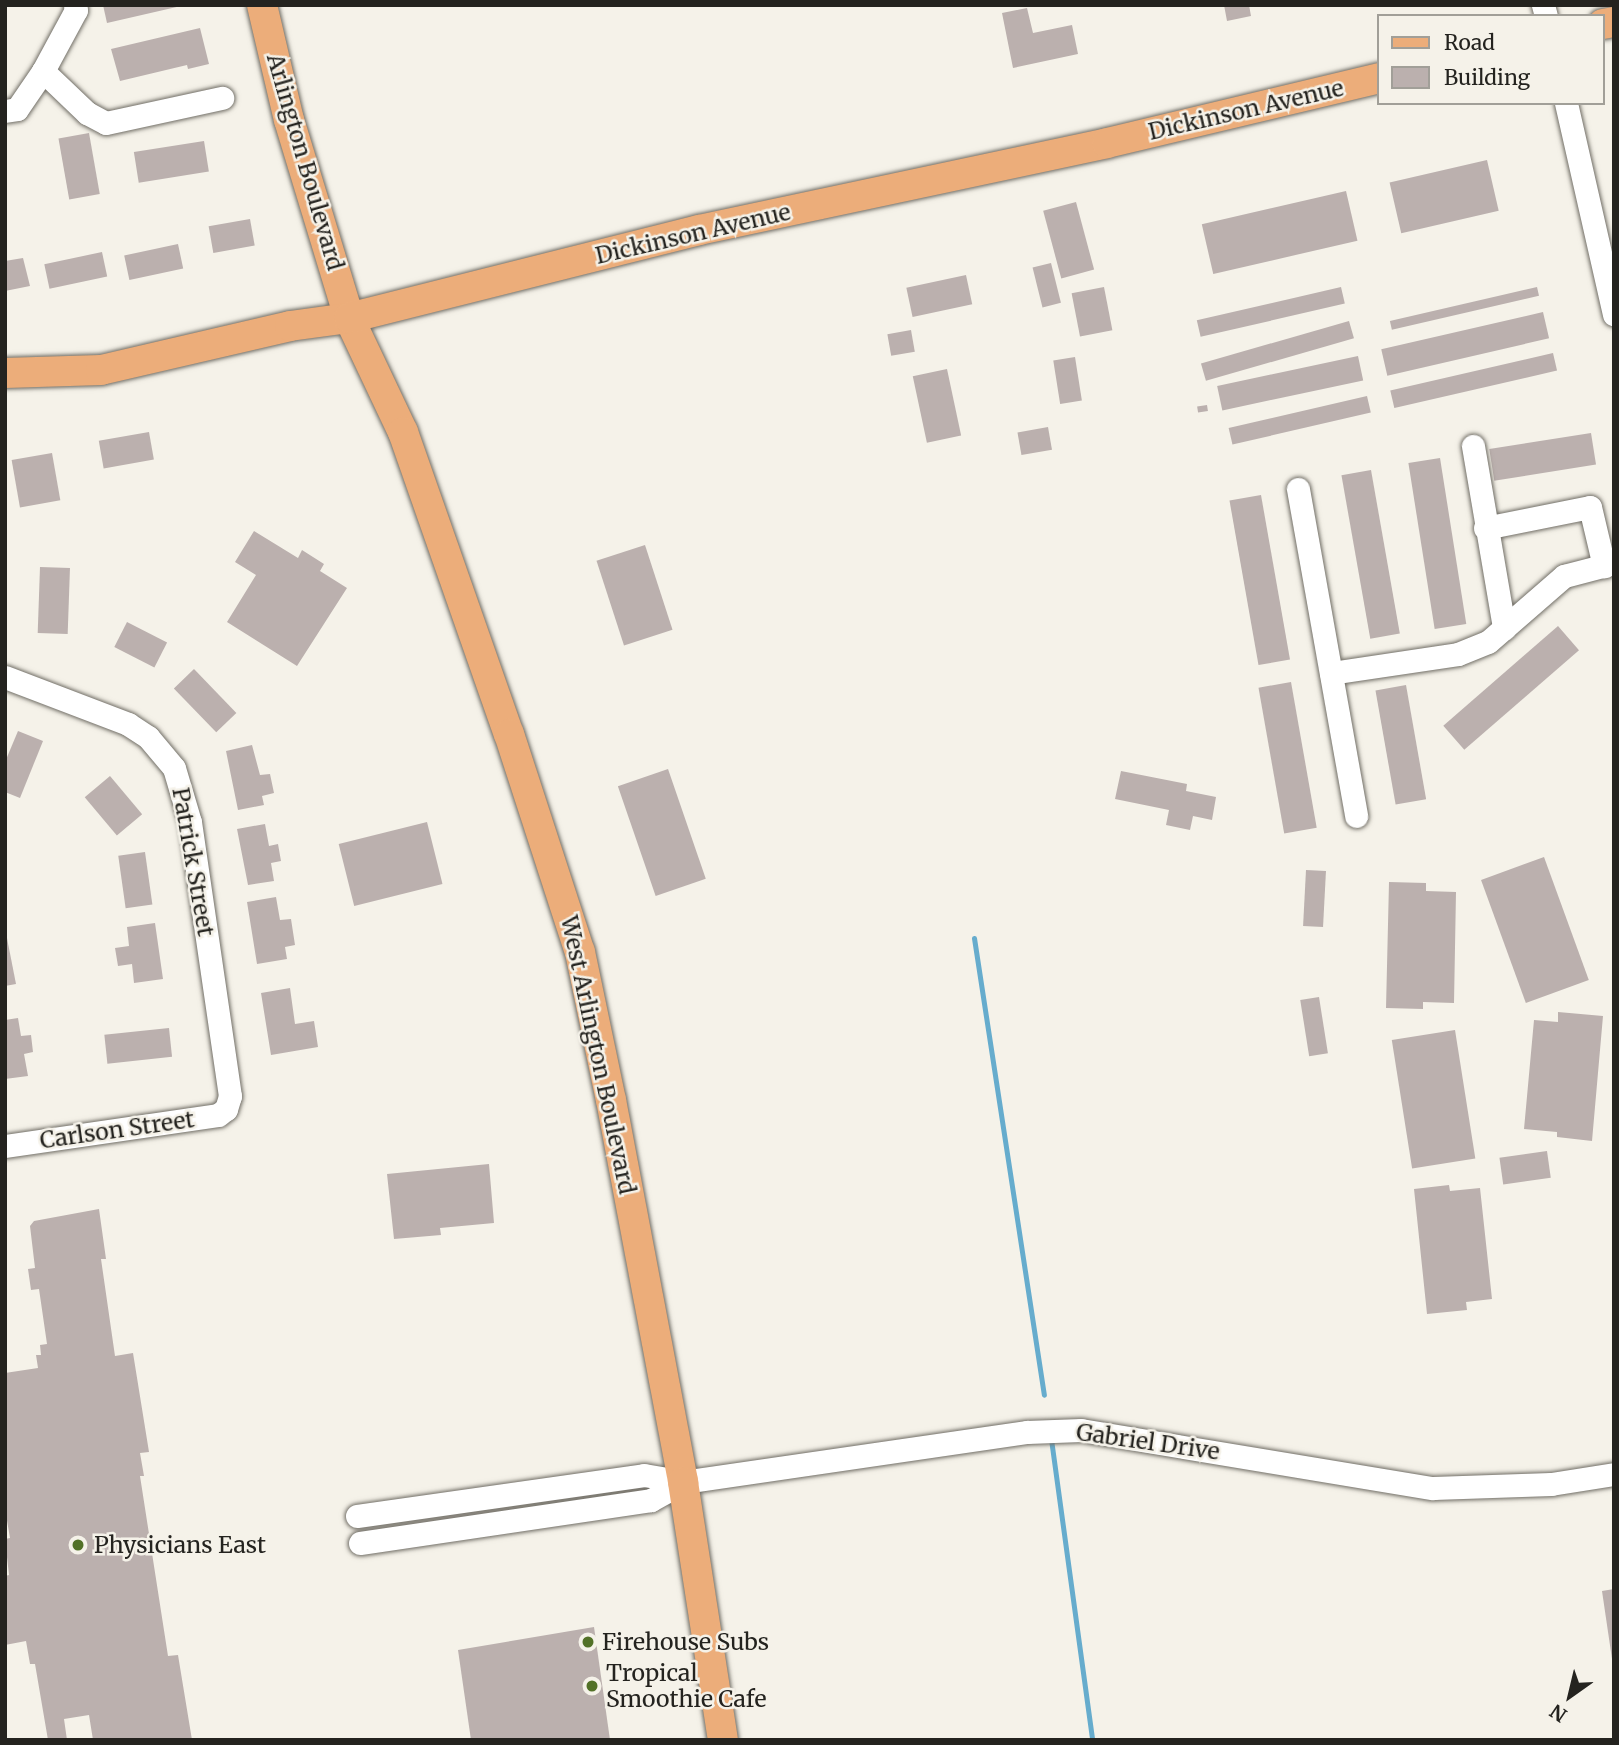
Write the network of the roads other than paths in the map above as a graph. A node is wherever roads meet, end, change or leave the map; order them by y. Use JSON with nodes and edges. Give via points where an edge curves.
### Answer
{"nodes":[{"id":1,"x":75,"y":5,"type":"edge"},
{"id":2,"x":262,"y":5,"type":"edge"},
{"id":3,"x":43,"y":71,"type":"junction"},
{"id":4,"x":1378,"y":78,"type":"edge"},
{"id":5,"x":222,"y":98,"type":"dead end"},
{"id":6,"x":1566,"y":105,"type":"edge"},
{"id":7,"x":5,"y":111,"type":"edge"},
{"id":8,"x":1614,"y":315,"type":"edge"},
{"id":9,"x":349,"y":318,"type":"junction"},
{"id":10,"x":5,"y":373,"type":"edge"},
{"id":11,"x":1472,"y":446,"type":"dead end"},
{"id":12,"x":1298,"y":489,"type":"dead end"},
{"id":13,"x":1485,"y":528,"type":"junction"},
{"id":14,"x":1609,"y":565,"type":"edge"},
{"id":15,"x":1504,"y":628,"type":"junction"},
{"id":16,"x":1331,"y":673,"type":"junction"},
{"id":17,"x":5,"y":677,"type":"edge"},
{"id":18,"x":1356,"y":816,"type":"dead end"},
{"id":19,"x":226,"y":1109,"type":"joint"},
{"id":20,"x":5,"y":1146,"type":"edge"},
{"id":21,"x":1614,"y":1474,"type":"edge"},
{"id":22,"x":682,"y":1482,"type":"junction"},
{"id":23,"x":357,"y":1516,"type":"dead end"},
{"id":24,"x":360,"y":1543,"type":"dead end"},
{"id":25,"x":723,"y":1740,"type":"edge"}],
"edges":[{"from":1,"to":3,"type":"street"},
{"from":2,"to":9,"type":"main road","name":"Arlington Boulevard","via":[[289,120]]},
{"from":3,"to":5,"type":"street","via":[[87,113],[106,123]]},
{"from":3,"to":7,"type":"street","via":[[17,108]]},
{"from":4,"to":9,"type":"main road","name":"Dickinson Avenue","via":[[1119,141],[699,230]]},
{"from":6,"to":8,"type":"street"},
{"from":9,"to":10,"type":"main road","name":"Dickinson Avenue","via":[[290,326],[100,370]]},
{"from":9,"to":22,"type":"main road","name":"West Arlington Boulevard","via":[[403,432],[580,952]]},
{"from":11,"to":13,"type":"street"},
{"from":12,"to":16,"type":"street"},
{"from":13,"to":14,"type":"street","via":[[1590,508]]},
{"from":13,"to":15,"type":"street"},
{"from":14,"to":15,"type":"street","via":[[1564,576]]},
{"from":15,"to":16,"type":"street","via":[[1488,642],[1458,654]]},
{"from":16,"to":18,"type":"street"},
{"from":17,"to":19,"type":"street","name":"Patrick Street","via":[[128,724],[148,737],[174,768],[190,822],[230,1096]]},
{"from":19,"to":20,"type":"street","name":"Carlson Street","via":[[218,1115]]},
{"from":21,"to":22,"type":"street","name":"Gabriel Drive","via":[[1551,1484],[1433,1488],[1081,1430],[1027,1432]]},
{"from":22,"to":23,"type":"street","via":[[644,1475]]},
{"from":22,"to":24,"type":"street","via":[[651,1500]]},
{"from":22,"to":25,"type":"main road","name":"West Arlington Boulevard"}]}
